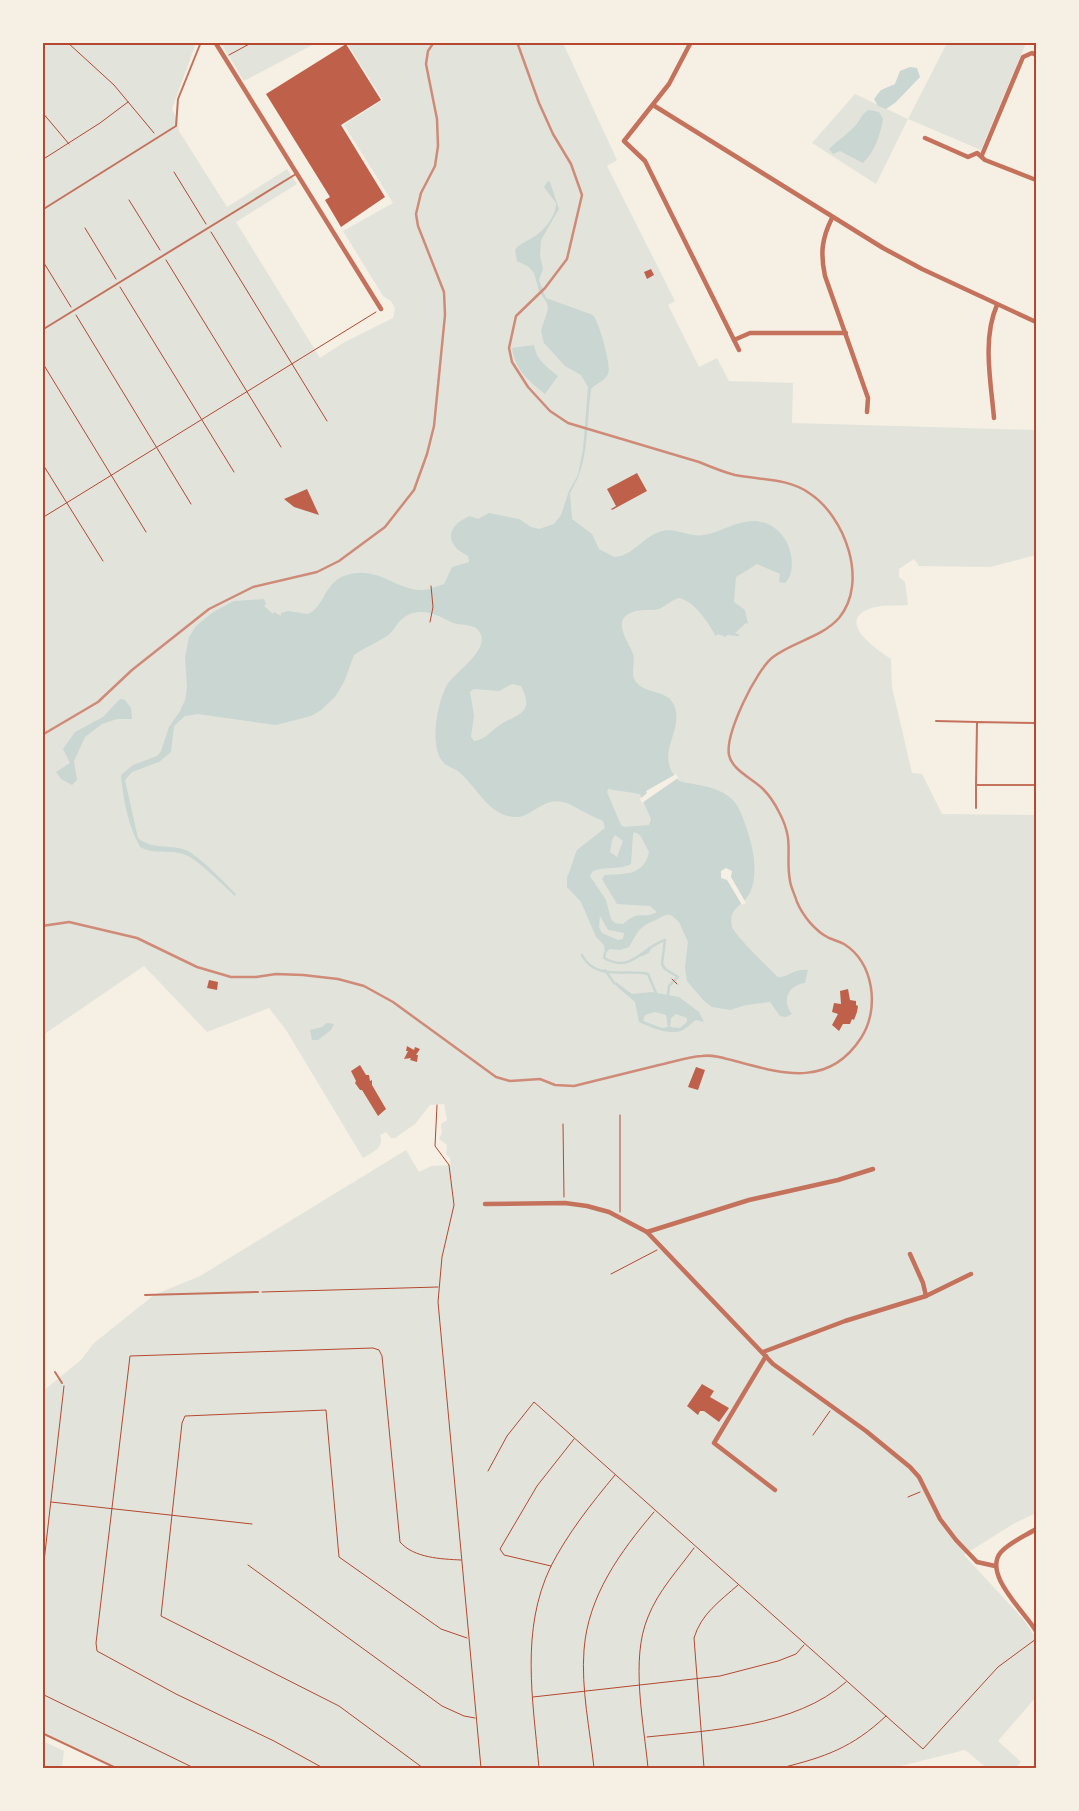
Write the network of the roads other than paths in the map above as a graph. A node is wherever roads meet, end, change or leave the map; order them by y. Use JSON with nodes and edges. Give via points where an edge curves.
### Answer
{"nodes":[{"id":1,"x":200,"y":42,"type":"edge"},
{"id":2,"x":216,"y":42,"type":"edge"},
{"id":3,"x":692,"y":42,"type":"edge"},
{"id":4,"x":1036,"y":55,"type":"edge"},
{"id":5,"x":653,"y":105,"type":"junction"},
{"id":6,"x":925,"y":138,"type":"dead end"},
{"id":7,"x":982,"y":155,"type":"junction"},
{"id":8,"x":296,"y":174,"type":"junction"},
{"id":9,"x":1036,"y":180,"type":"edge"},
{"id":10,"x":42,"y":210,"type":"edge"},
{"id":11,"x":832,"y":218,"type":"junction"},
{"id":12,"x":997,"y":305,"type":"junction"},
{"id":13,"x":381,"y":309,"type":"road end"},
{"id":14,"x":1036,"y":322,"type":"edge"},
{"id":15,"x":42,"y":330,"type":"edge"},
{"id":16,"x":846,"y":333,"type":"junction"},
{"id":17,"x":734,"y":340,"type":"junction"},
{"id":18,"x":739,"y":350,"type":"dead end"},
{"id":19,"x":867,"y":412,"type":"dead end"},
{"id":20,"x":994,"y":418,"type":"dead end"},
{"id":21,"x":936,"y":721,"type":"dead end"},
{"id":22,"x":976,"y":722,"type":"junction"},
{"id":23,"x":1036,"y":722,"type":"edge"},
{"id":24,"x":976,"y":785,"type":"junction"},
{"id":25,"x":1036,"y":785,"type":"edge"},
{"id":26,"x":976,"y":808,"type":"dead end"},
{"id":27,"x":873,"y":1169,"type":"dead end"},
{"id":28,"x":484,"y":1204,"type":"dead end"},
{"id":29,"x":647,"y":1232,"type":"junction"},
{"id":30,"x":910,"y":1254,"type":"dead end"},
{"id":31,"x":971,"y":1274,"type":"dead end"},
{"id":32,"x":258,"y":1292,"type":"road end"},
{"id":33,"x":145,"y":1295,"type":"dead end"},
{"id":34,"x":926,"y":1296,"type":"junction"},
{"id":35,"x":763,"y":1352,"type":"junction"},
{"id":36,"x":766,"y":1356,"type":"junction"},
{"id":37,"x":55,"y":1372,"type":"dead end"},
{"id":38,"x":62,"y":1383,"type":"road end"},
{"id":39,"x":775,"y":1490,"type":"dead end"},
{"id":40,"x":1036,"y":1530,"type":"edge"},
{"id":41,"x":995,"y":1566,"type":"junction"},
{"id":42,"x":1036,"y":1631,"type":"edge"},
{"id":43,"x":42,"y":1733,"type":"edge"},
{"id":44,"x":116,"y":1768,"type":"edge"}],
"edges":[{"from":1,"to":10,"type":"lane","via":[[178,99],[176,126]]},
{"from":2,"to":8,"type":"street"},
{"from":3,"to":5,"type":"street"},
{"from":4,"to":7,"type":"street","via":[[1032,53],[1023,57]]},
{"from":5,"to":11,"type":"street"},
{"from":5,"to":17,"type":"street","via":[[624,141],[645,161]]},
{"from":6,"to":7,"type":"street","via":[[968,157],[977,153]]},
{"from":7,"to":9,"type":"street","via":[[985,160]]},
{"from":8,"to":13,"type":"street"},
{"from":8,"to":15,"type":"lane"},
{"from":11,"to":12,"type":"street","via":[[922,269]]},
{"from":11,"to":16,"type":"street","via":[[823,237],[820,256],[824,276]]},
{"from":12,"to":14,"type":"street"},
{"from":12,"to":20,"type":"street","via":[[991,323],[990,342]]},
{"from":16,"to":17,"type":"street","via":[[750,332]]},
{"from":16,"to":19,"type":"street","via":[[868,398]]},
{"from":17,"to":18,"type":"street"},
{"from":21,"to":22,"type":"lane"},
{"from":22,"to":23,"type":"lane"},
{"from":22,"to":24,"type":"lane"},
{"from":24,"to":25,"type":"lane"},
{"from":24,"to":26,"type":"lane"},
{"from":27,"to":29,"type":"street","via":[[749,1200]]},
{"from":28,"to":29,"type":"street","via":[[564,1203],[587,1206],[620,1217]]},
{"from":29,"to":35,"type":"street"},
{"from":30,"to":34,"type":"street"},
{"from":31,"to":34,"type":"street"},
{"from":32,"to":33,"type":"lane"},
{"from":34,"to":35,"type":"street"},
{"from":35,"to":36,"type":"street"},
{"from":36,"to":39,"type":"street","via":[[714,1443]]},
{"from":36,"to":41,"type":"street","via":[[789,1377],[910,1467],[956,1540],[977,1562]]},
{"from":37,"to":38,"type":"lane"},
{"from":40,"to":41,"type":"street","via":[[1004,1550]]},
{"from":41,"to":42,"type":"street","via":[[999,1581]]},
{"from":43,"to":44,"type":"lane"}]}
